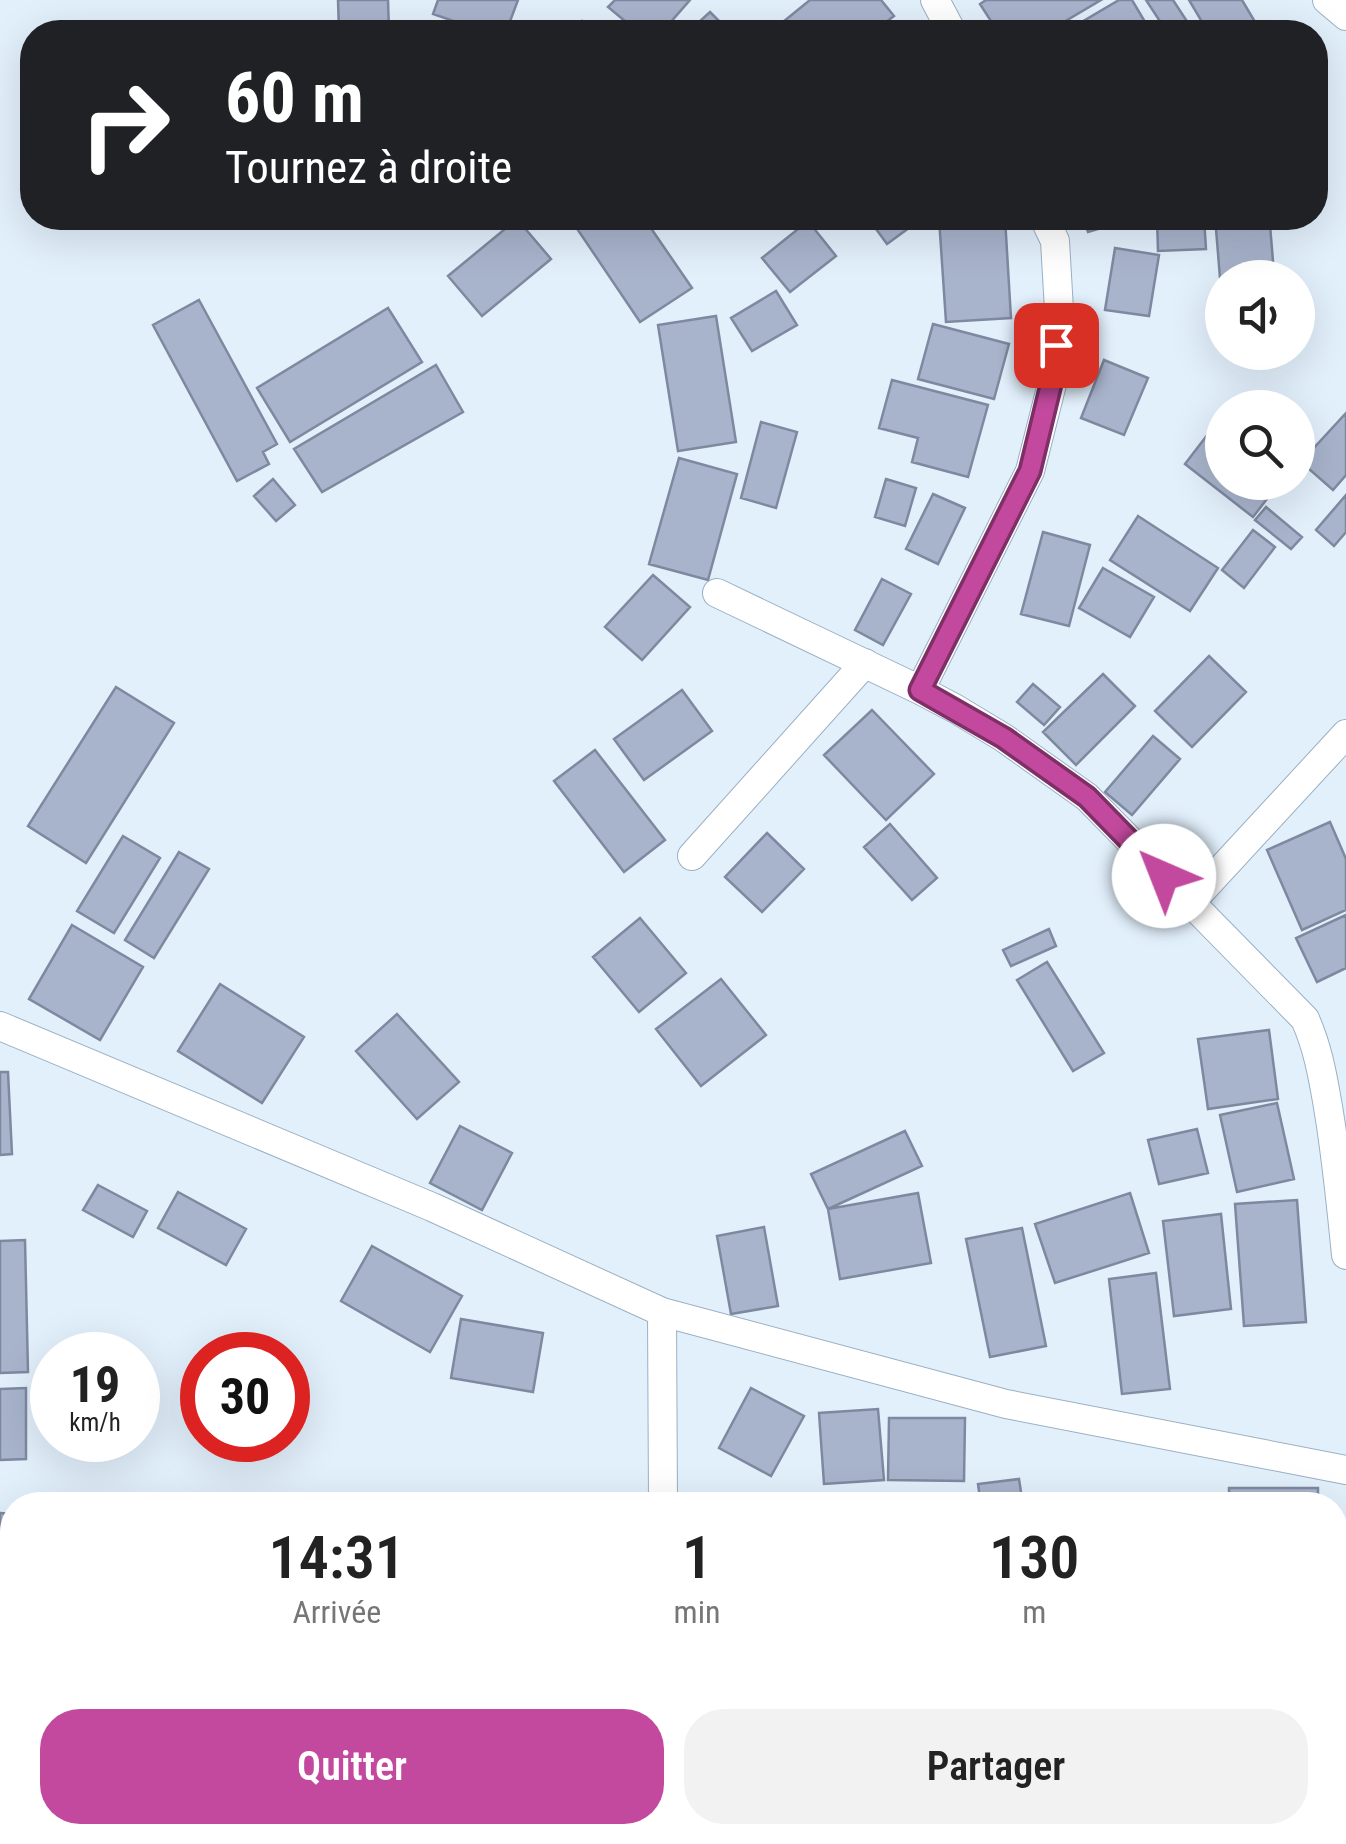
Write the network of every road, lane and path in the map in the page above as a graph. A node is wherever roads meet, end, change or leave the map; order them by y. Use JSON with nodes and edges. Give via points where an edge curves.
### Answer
{"nodes":[{"id":1,"x":1327,"y":0,"type":"edge"},
{"id":2,"x":1346,"y":16,"type":"edge"},
{"id":3,"x":1050,"y":230,"type":"edge"},
{"id":4,"x":716,"y":594,"type":"dead end"},
{"id":5,"x":865,"y":664,"type":"junction"},
{"id":6,"x":920,"y":690,"type":"junction"},
{"id":7,"x":1346,"y":734,"type":"edge"},
{"id":8,"x":692,"y":856,"type":"dead end"},
{"id":9,"x":1190,"y":902,"type":"junction"},
{"id":10,"x":0,"y":1026,"type":"edge"},
{"id":11,"x":1346,"y":1255,"type":"edge"},
{"id":12,"x":662,"y":1312,"type":"junction"},
{"id":13,"x":1346,"y":1470,"type":"edge"},
{"id":14,"x":664,"y":1492,"type":"edge"}],
"edges":[{"from":1,"to":2,"type":"street"},
{"from":3,"to":6,"type":"street","via":[[1059,310],[1052,380],[1030,471]]},
{"from":4,"to":5,"type":"street"},
{"from":5,"to":6,"type":"street"},
{"from":5,"to":8,"type":"street"},
{"from":6,"to":9,"type":"street","via":[[1087,797]]},
{"from":7,"to":9,"type":"street"},
{"from":9,"to":11,"type":"street","via":[[1305,1019],[1314,1039],[1336,1148]]},
{"from":10,"to":12,"type":"street","via":[[432,1206]]},
{"from":12,"to":13,"type":"street","via":[[1006,1404]]},
{"from":12,"to":14,"type":"street"}]}
